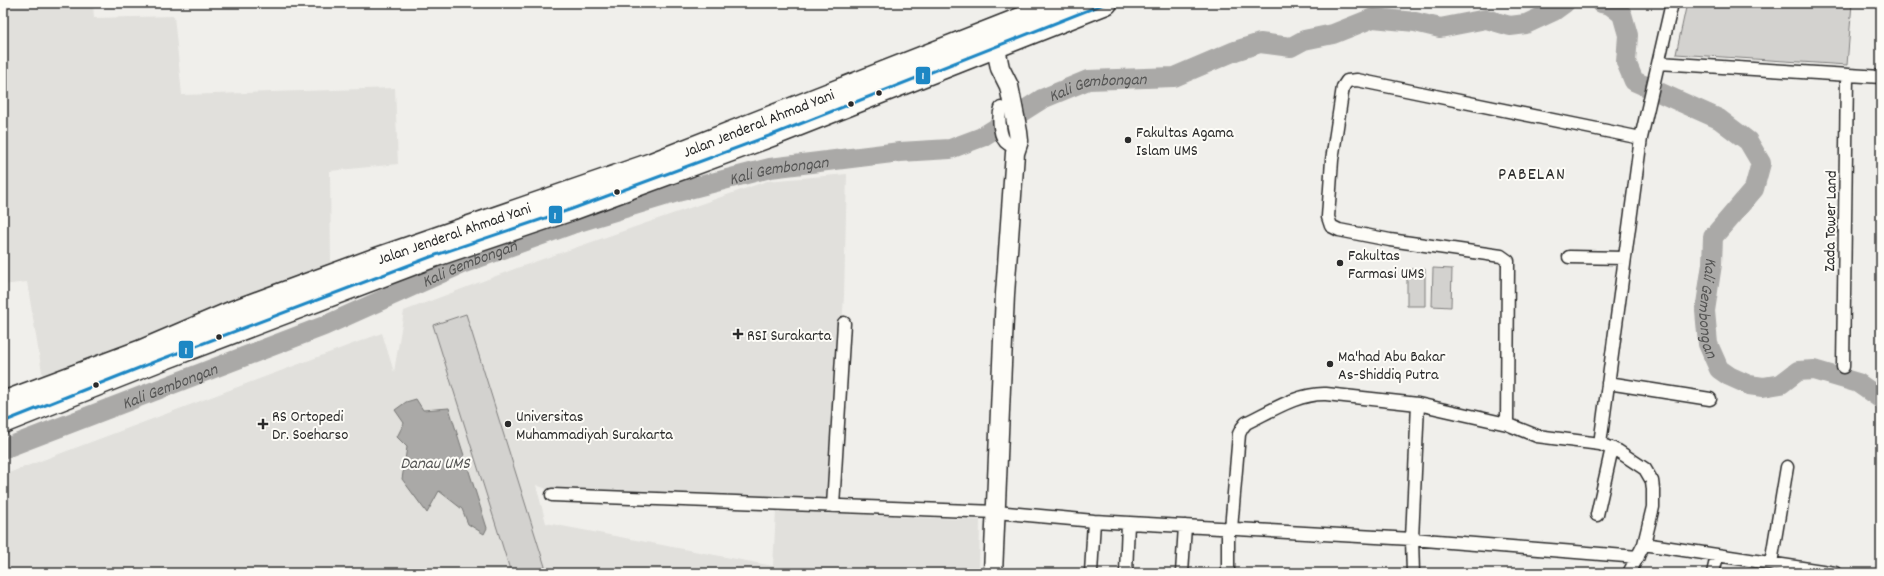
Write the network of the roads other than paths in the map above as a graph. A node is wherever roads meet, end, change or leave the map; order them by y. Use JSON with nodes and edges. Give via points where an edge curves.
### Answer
{"nodes":[{"id":1,"x":1061,"y":3,"type":"edge"},
{"id":2,"x":1106,"y":3,"type":"edge"},
{"id":3,"x":1672,"y":3,"type":"edge"},
{"id":4,"x":994,"y":38,"type":"junction"},
{"id":5,"x":1659,"y":63,"type":"junction"},
{"id":6,"x":1847,"y":76,"type":"junction"},
{"id":7,"x":1881,"y":77,"type":"edge"},
{"id":8,"x":1641,"y":138,"type":"junction"},
{"id":9,"x":1569,"y":257,"type":"dead end"},
{"id":10,"x":1625,"y":258,"type":"junction"},
{"id":11,"x":237,"y":321,"type":"junction"},
{"id":12,"x":844,"y":323,"type":"dead end"},
{"id":13,"x":1843,"y":367,"type":"dead end"},
{"id":14,"x":1608,"y":383,"type":"junction"},
{"id":15,"x":1710,"y":399,"type":"dead end"},
{"id":16,"x":3,"y":403,"type":"edge"},
{"id":17,"x":1418,"y":404,"type":"junction"},
{"id":18,"x":3,"y":422,"type":"edge"},
{"id":19,"x":1507,"y":424,"type":"junction"},
{"id":20,"x":1600,"y":444,"type":"junction"},
{"id":21,"x":1612,"y":448,"type":"junction"},
{"id":22,"x":1787,"y":467,"type":"dead end"},
{"id":23,"x":552,"y":495,"type":"dead end"},
{"id":24,"x":833,"y":506,"type":"junction"},
{"id":25,"x":996,"y":512,"type":"junction"},
{"id":26,"x":1596,"y":515,"type":"dead end"},
{"id":27,"x":1094,"y":521,"type":"junction"},
{"id":28,"x":1128,"y":523,"type":"junction"},
{"id":29,"x":1185,"y":526,"type":"junction"},
{"id":30,"x":1230,"y":529,"type":"junction"},
{"id":31,"x":1412,"y":539,"type":"junction"},
{"id":32,"x":1644,"y":544,"type":"junction"},
{"id":33,"x":1717,"y":556,"type":"junction"},
{"id":34,"x":1638,"y":557,"type":"junction"},
{"id":35,"x":1771,"y":563,"type":"junction"},
{"id":36,"x":993,"y":573,"type":"edge"},
{"id":37,"x":1091,"y":573,"type":"edge"},
{"id":38,"x":1126,"y":573,"type":"edge"},
{"id":39,"x":1182,"y":573,"type":"edge"},
{"id":40,"x":1228,"y":573,"type":"edge"},
{"id":41,"x":1413,"y":573,"type":"edge"},
{"id":42,"x":1629,"y":573,"type":"edge"},
{"id":43,"x":1713,"y":573,"type":"edge"},
{"id":44,"x":1835,"y":573,"type":"edge"}],
"edges":[{"from":1,"to":4,"type":"highway","name":"Jalan Jenderal Ahmad Yani"},
{"from":2,"to":4,"type":"highway","name":"Jalan Jenderal Ahmad Yani"},
{"from":3,"to":5,"type":"street"},
{"from":4,"to":11,"type":"highway","name":"Jalan Jenderal Ahmad Yani","via":[[785,130],[659,178]]},
{"from":4,"to":25,"type":"street","via":[[1000,68],[998,88],[1010,125]]},
{"from":5,"to":6,"type":"street"},
{"from":5,"to":8,"type":"street"},
{"from":6,"to":7,"type":"street"},
{"from":6,"to":13,"type":"street","name":"Zada Tower Land"},
{"from":8,"to":10,"type":"street"},
{"from":8,"to":19,"type":"street","via":[[1357,80],[1347,81],[1343,86],[1332,160],[1328,217],[1331,226],[1339,230],[1390,240],[1501,256],[1508,261]]},
{"from":9,"to":10,"type":"street"},
{"from":10,"to":14,"type":"street"},
{"from":11,"to":16,"type":"highway","name":"Jalan Jenderal Ahmad Yani","via":[[142,351]]},
{"from":11,"to":18,"type":"highway","name":"Jalan Jenderal Ahmad Yani"},
{"from":12,"to":24,"type":"street"},
{"from":14,"to":15,"type":"street"},
{"from":14,"to":20,"type":"street"},
{"from":17,"to":19,"type":"street"},
{"from":17,"to":30,"type":"street","via":[[1319,394],[1298,399],[1246,423],[1239,434]]},
{"from":17,"to":31,"type":"street"},
{"from":19,"to":20,"type":"street","via":[[1537,436]]},
{"from":20,"to":21,"type":"street"},
{"from":21,"to":26,"type":"street"},
{"from":21,"to":32,"type":"street","via":[[1640,465],[1652,481],[1654,498]]},
{"from":22,"to":35,"type":"street"},
{"from":23,"to":24,"type":"street"},
{"from":24,"to":25,"type":"street"},
{"from":25,"to":27,"type":"street"},
{"from":25,"to":36,"type":"street"},
{"from":27,"to":28,"type":"street"},
{"from":27,"to":37,"type":"street"},
{"from":28,"to":29,"type":"street"},
{"from":28,"to":38,"type":"street"},
{"from":29,"to":30,"type":"street"},
{"from":29,"to":39,"type":"street"},
{"from":30,"to":31,"type":"street"},
{"from":30,"to":40,"type":"street"},
{"from":31,"to":34,"type":"street"},
{"from":31,"to":41,"type":"street"},
{"from":32,"to":33,"type":"street"},
{"from":32,"to":34,"type":"street"},
{"from":33,"to":35,"type":"street"},
{"from":33,"to":43,"type":"street"},
{"from":34,"to":42,"type":"street"},
{"from":35,"to":44,"type":"street"}]}
